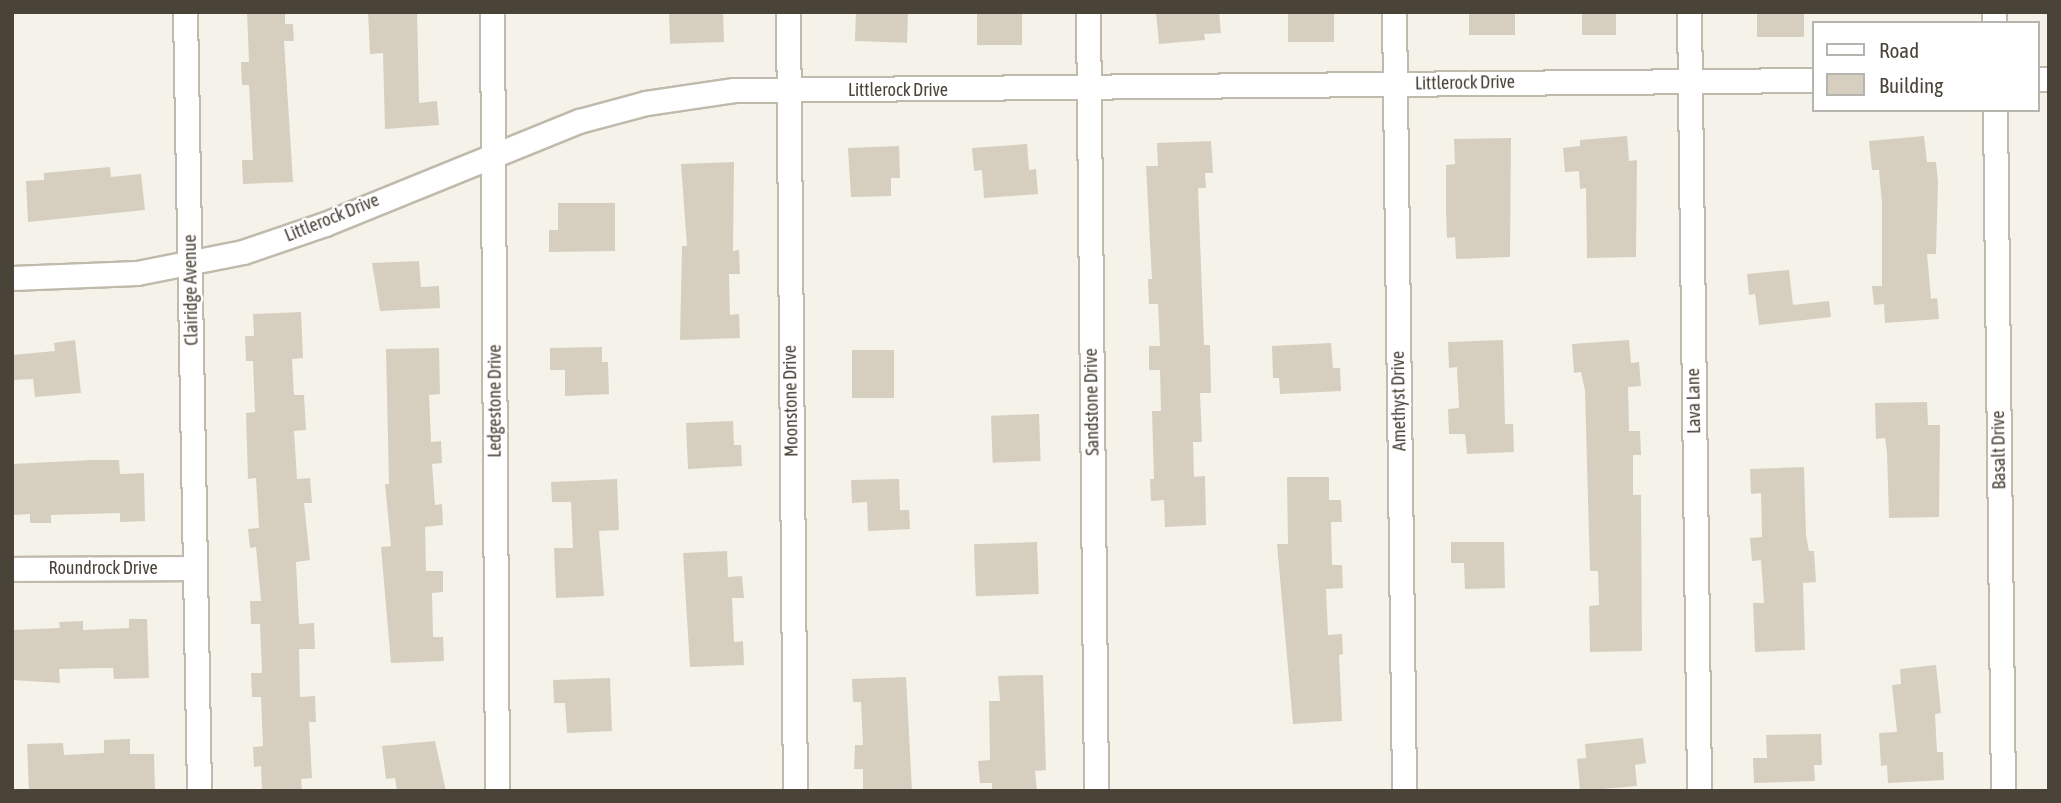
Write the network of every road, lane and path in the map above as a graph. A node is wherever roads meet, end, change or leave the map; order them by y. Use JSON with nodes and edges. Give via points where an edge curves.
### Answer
{"nodes":[{"id":1,"x":185,"y":12,"type":"edge"},
{"id":2,"x":492,"y":12,"type":"edge"},
{"id":3,"x":788,"y":12,"type":"edge"},
{"id":4,"x":1088,"y":12,"type":"edge"},
{"id":5,"x":1394,"y":12,"type":"edge"},
{"id":6,"x":1689,"y":12,"type":"edge"},
{"id":7,"x":1690,"y":80,"type":"junction"},
{"id":8,"x":1812,"y":80,"type":"edge"},
{"id":9,"x":1395,"y":83,"type":"junction"},
{"id":10,"x":788,"y":90,"type":"junction"},
{"id":11,"x":1089,"y":90,"type":"junction"},
{"id":12,"x":1995,"y":112,"type":"edge"},
{"id":13,"x":494,"y":155,"type":"junction"},
{"id":14,"x":191,"y":265,"type":"junction"},
{"id":15,"x":12,"y":278,"type":"edge"},
{"id":16,"x":193,"y":568,"type":"junction"},
{"id":17,"x":12,"y":569,"type":"edge"},
{"id":18,"x":199,"y":791,"type":"edge"},
{"id":19,"x":497,"y":791,"type":"edge"},
{"id":20,"x":795,"y":791,"type":"edge"},
{"id":21,"x":1096,"y":791,"type":"edge"},
{"id":22,"x":1404,"y":791,"type":"edge"},
{"id":23,"x":1699,"y":791,"type":"edge"},
{"id":24,"x":2003,"y":791,"type":"edge"}],
"edges":[{"from":1,"to":14,"type":"street","name":"Clairidge Avenue"},
{"from":2,"to":13,"type":"street","name":"Ledgestone Drive"},
{"from":3,"to":10,"type":"street","name":"Moonstone Drive"},
{"from":4,"to":11,"type":"street","name":"Sandstone Drive"},
{"from":5,"to":9,"type":"street","name":"Amethyst Drive"},
{"from":6,"to":7,"type":"street","name":"Lava Lane"},
{"from":7,"to":8,"type":"street","name":"Littlerock Drive"},
{"from":7,"to":9,"type":"street","name":"Littlerock Drive"},
{"from":7,"to":23,"type":"street","name":"Lava Lane"},
{"from":9,"to":11,"type":"street","name":"Littlerock Drive"},
{"from":9,"to":22,"type":"street","name":"Amethyst Drive"},
{"from":10,"to":11,"type":"street","name":"Littlerock Drive"},
{"from":10,"to":13,"type":"street","name":"Littlerock Drive","via":[[734,90],[646,103],[579,121]]},
{"from":10,"to":20,"type":"street","name":"Moonstone Drive"},
{"from":11,"to":21,"type":"street","name":"Sandstone Drive"},
{"from":12,"to":24,"type":"street","name":"Basalt Drive"},
{"from":13,"to":14,"type":"street","name":"Littlerock Drive","via":[[325,224]]},
{"from":13,"to":19,"type":"street","name":"Ledgestone Drive"},
{"from":14,"to":15,"type":"street","name":"Littlerock Drive","via":[[79,278]]},
{"from":14,"to":16,"type":"street","name":"Clairidge Avenue"},
{"from":16,"to":17,"type":"street","name":"Roundrock Drive"},
{"from":16,"to":18,"type":"street"}]}
